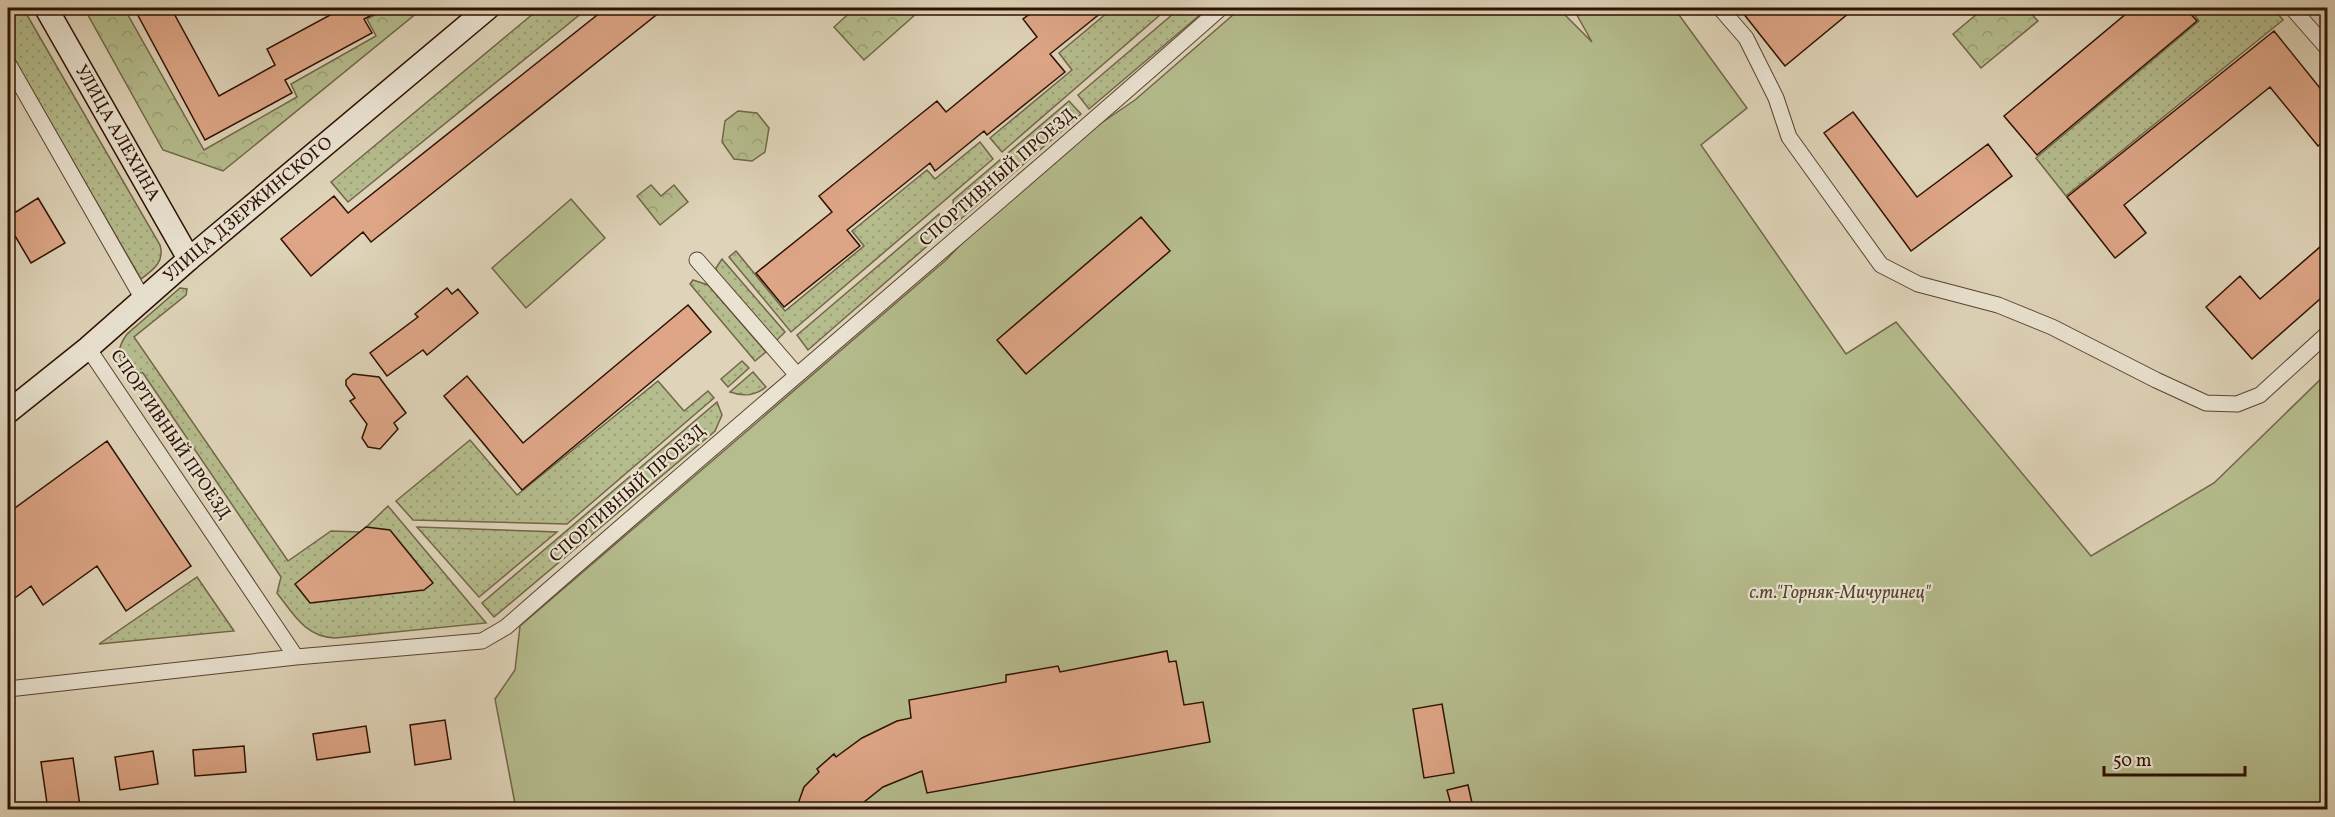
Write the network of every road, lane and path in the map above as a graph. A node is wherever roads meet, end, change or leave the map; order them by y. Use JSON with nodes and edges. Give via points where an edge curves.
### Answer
{"nodes":[{"id":1,"x":45,"y":8,"type":"edge"},
{"id":2,"x":488,"y":8,"type":"edge"},
{"id":3,"x":1221,"y":8,"type":"edge"},
{"id":4,"x":1720,"y":8,"type":"edge"},
{"id":5,"x":2292,"y":8,"type":"edge"},
{"id":6,"x":2328,"y":49,"type":"edge"},
{"id":7,"x":8,"y":63,"type":"edge"},
{"id":8,"x":189,"y":259,"type":"junction"},
{"id":9,"x":697,"y":260,"type":"dead end"},
{"id":10,"x":144,"y":301,"type":"junction"},
{"id":11,"x":2328,"y":333,"type":"edge"},
{"id":12,"x":88,"y":348,"type":"junction"},
{"id":13,"x":797,"y":375,"type":"junction"},
{"id":14,"x":8,"y":412,"type":"edge"},
{"id":15,"x":296,"y":657,"type":"junction"},
{"id":16,"x":8,"y":688,"type":"edge"}],
"edges":[{"from":1,"to":8,"type":"main road","name":"УЛИЦА АЛЕХИНА"},
{"from":2,"to":8,"type":"main road","name":"УЛИЦА ДЗЕРЖИНСКОГО"},
{"from":3,"to":13,"type":"street","name":"СПОРТИВНЫЙ ПРОЕЗД"},
{"from":4,"to":11,"type":"street","via":[[1746,38],[1776,98],[1788,137],[1881,265],[1918,284],[1998,305],[2052,327],[2206,403],[2237,405],[2260,395]]},
{"from":5,"to":6,"type":"street"},
{"from":7,"to":10,"type":"street"},
{"from":8,"to":10,"type":"main road","name":"УЛИЦА ДЗЕРЖИНСКОГО"},
{"from":9,"to":13,"type":"street"},
{"from":10,"to":12,"type":"main road","name":"УЛИЦА ДЗЕРЖИНСКОГО"},
{"from":12,"to":14,"type":"main road","name":"УЛИЦА ДЗЕРЖИНСКОГО"},
{"from":12,"to":15,"type":"street","name":"СПОРТИВНЫЙ ПРОЕЗД"},
{"from":13,"to":15,"type":"street","name":"СПОРТИВНЫЙ ПРОЕЗД","via":[[506,627],[482,641]]},
{"from":15,"to":16,"type":"street"}]}
